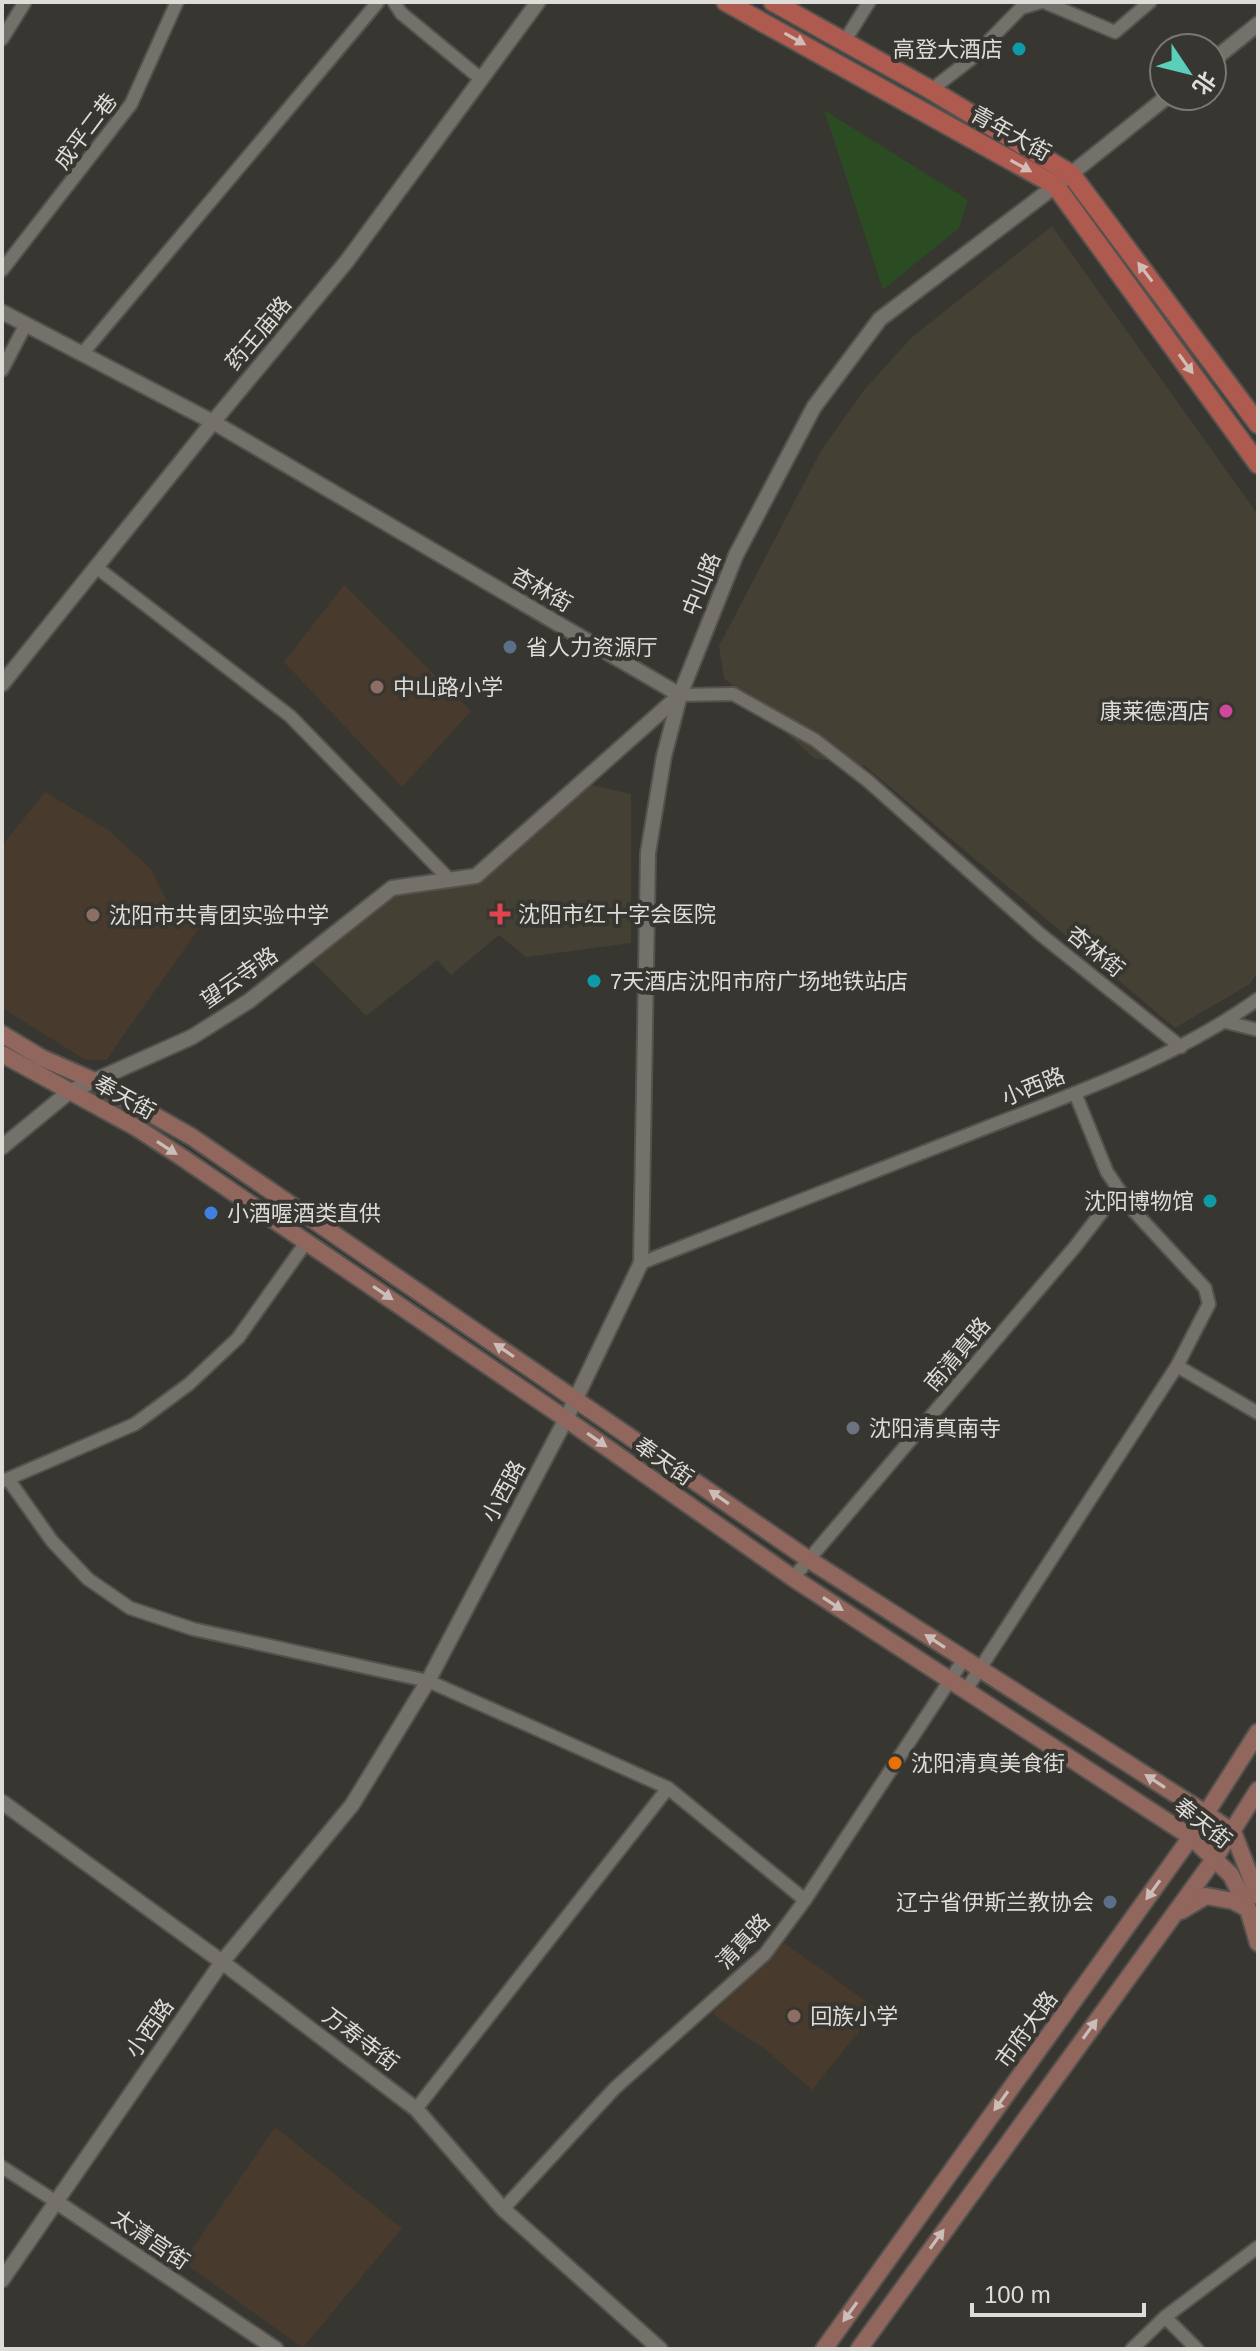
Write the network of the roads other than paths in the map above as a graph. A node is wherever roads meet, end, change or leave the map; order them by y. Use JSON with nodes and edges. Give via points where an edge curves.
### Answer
{"nodes":[{"id":1,"x":25,"y":2,"type":"edge"},
{"id":2,"x":177,"y":2,"type":"edge"},
{"id":3,"x":378,"y":2,"type":"edge"},
{"id":4,"x":394,"y":2,"type":"edge"},
{"id":5,"x":538,"y":2,"type":"edge"},
{"id":6,"x":726,"y":2,"type":"edge"},
{"id":7,"x":773,"y":2,"type":"edge"},
{"id":8,"x":869,"y":2,"type":"edge"},
{"id":9,"x":1043,"y":2,"type":"edge"},
{"id":10,"x":1150,"y":2,"type":"edge"},
{"id":11,"x":1258,"y":24,"type":"edge"},
{"id":12,"x":2,"y":39,"type":"edge"},
{"id":13,"x":844,"y":42,"type":"junction"},
{"id":14,"x":1228,"y":48,"type":"edge"},
{"id":15,"x":481,"y":79,"type":"junction"},
{"id":16,"x":931,"y":90,"type":"junction"},
{"id":17,"x":1148,"y":112,"type":"edge"},
{"id":18,"x":1071,"y":174,"type":"junction"},
{"id":19,"x":1055,"y":185,"type":"junction"},
{"id":20,"x":2,"y":270,"type":"edge"},
{"id":21,"x":2,"y":312,"type":"edge"},
{"id":22,"x":26,"y":324,"type":"junction"},
{"id":23,"x":82,"y":354,"type":"junction"},
{"id":24,"x":2,"y":370,"type":"edge"},
{"id":25,"x":213,"y":422,"type":"junction"},
{"id":26,"x":1258,"y":424,"type":"edge"},
{"id":27,"x":1258,"y":464,"type":"edge"},
{"id":28,"x":96,"y":567,"type":"junction"},
{"id":29,"x":2,"y":684,"type":"edge"},
{"id":30,"x":680,"y":695,"type":"junction"},
{"id":31,"x":450,"y":880,"type":"junction"},
{"id":32,"x":1258,"y":999,"type":"edge"},
{"id":33,"x":1226,"y":1022,"type":"junction"},
{"id":34,"x":1258,"y":1030,"type":"edge"},
{"id":35,"x":2,"y":1034,"type":"edge"},
{"id":36,"x":1181,"y":1047,"type":"junction"},
{"id":37,"x":2,"y":1054,"type":"edge"},
{"id":38,"x":92,"y":1080,"type":"junction"},
{"id":39,"x":69,"y":1092,"type":"junction"},
{"id":40,"x":1075,"y":1093,"type":"junction"},
{"id":41,"x":2,"y":1147,"type":"edge"},
{"id":42,"x":1119,"y":1190,"type":"junction"},
{"id":43,"x":307,"y":1241,"type":"junction"},
{"id":44,"x":641,"y":1263,"type":"junction"},
{"id":45,"x":1177,"y":1366,"type":"junction"},
{"id":46,"x":576,"y":1399,"type":"junction"},
{"id":47,"x":1258,"y":1413,"type":"edge"},
{"id":48,"x":566,"y":1419,"type":"junction"},
{"id":49,"x":5,"y":1480,"type":"edge"},
{"id":50,"x":808,"y":1559,"type":"junction"},
{"id":51,"x":793,"y":1578,"type":"junction"},
{"id":52,"x":964,"y":1659,"type":"junction"},
{"id":53,"x":980,"y":1669,"type":"junction"},
{"id":54,"x":428,"y":1681,"type":"junction"},
{"id":55,"x":951,"y":1681,"type":"junction"},
{"id":56,"x":966,"y":1690,"type":"junction"},
{"id":57,"x":1258,"y":1732,"type":"edge"},
{"id":58,"x":668,"y":1788,"type":"junction"},
{"id":59,"x":1258,"y":1790,"type":"edge"},
{"id":60,"x":2,"y":1802,"type":"edge"},
{"id":61,"x":1205,"y":1813,"type":"junction"},
{"id":62,"x":1233,"y":1832,"type":"junction"},
{"id":63,"x":1191,"y":1837,"type":"junction"},
{"id":64,"x":1215,"y":1858,"type":"junction"},
{"id":65,"x":805,"y":1900,"type":"junction"},
{"id":66,"x":1253,"y":1902,"type":"edge"},
{"id":67,"x":1172,"y":1916,"type":"junction"},
{"id":68,"x":1258,"y":1943,"type":"edge"},
{"id":69,"x":222,"y":1962,"type":"junction"},
{"id":70,"x":416,"y":2109,"type":"junction"},
{"id":71,"x":2,"y":2167,"type":"edge"},
{"id":72,"x":55,"y":2201,"type":"junction"},
{"id":73,"x":503,"y":2209,"type":"junction"},
{"id":74,"x":1258,"y":2247,"type":"edge"},
{"id":75,"x":2,"y":2280,"type":"edge"},
{"id":76,"x":1165,"y":2317,"type":"junction"},
{"id":77,"x":276,"y":2349,"type":"edge"},
{"id":78,"x":660,"y":2349,"type":"edge"},
{"id":79,"x":824,"y":2349,"type":"edge"},
{"id":80,"x":859,"y":2349,"type":"edge"},
{"id":81,"x":1132,"y":2349,"type":"edge"},
{"id":82,"x":1197,"y":2349,"type":"edge"}],
"edges":[{"from":1,"to":12,"type":"street"},
{"from":2,"to":20,"type":"street","name":"成平二巷","via":[[131,104]]},
{"from":3,"to":23,"type":"street"},
{"from":4,"to":15,"type":"street"},
{"from":5,"to":15,"type":"street","name":"药王庙路"},
{"from":6,"to":19,"type":"main road","name":"青年大街","one_way":true},
{"from":7,"to":13,"type":"main road","name":"青年大街"},
{"from":8,"to":13,"type":"street"},
{"from":9,"to":10,"type":"street","via":[[1115,32]]},
{"from":9,"to":16,"type":"street","via":[[1021,8],[971,59]]},
{"from":11,"to":14,"type":"street"},
{"from":13,"to":16,"type":"main road","name":"青年大街"},
{"from":15,"to":25,"type":"street","name":"药王庙路","via":[[347,261]]},
{"from":16,"to":18,"type":"main road","name":"青年大街"},
{"from":17,"to":18,"type":"street","name":"中山路"},
{"from":18,"to":19,"type":"street","name":"中山路"},
{"from":26,"to":18,"type":"main road","name":"青年大街","one_way":true},
{"from":19,"to":27,"type":"main road","name":"青年大街","one_way":true},
{"from":19,"to":30,"type":"street","name":"中山路","via":[[880,319],[814,407],[736,555]]},
{"from":21,"to":22,"type":"street","name":"杏林街"},
{"from":22,"to":23,"type":"street","name":"杏林街"},
{"from":22,"to":24,"type":"street"},
{"from":23,"to":25,"type":"street","name":"杏林街"},
{"from":25,"to":28,"type":"street","name":"药王庙路"},
{"from":25,"to":30,"type":"street","name":"杏林街"},
{"from":28,"to":29,"type":"street","name":"药王庙路"},
{"from":28,"to":31,"type":"street","via":[[290,716]]},
{"from":30,"to":31,"type":"street","name":"望云寺路","via":[[476,876]]},
{"from":30,"to":36,"type":"street","name":"杏林街","via":[[733,694],[815,740],[1040,934]]},
{"from":30,"to":44,"type":"street","name":"中山路","via":[[648,853]]},
{"from":31,"to":38,"type":"street","name":"望云寺路","via":[[392,888],[249,1001],[192,1037]]},
{"from":32,"to":33,"type":"street","name":"小西路"},
{"from":33,"to":34,"type":"street"},
{"from":33,"to":36,"type":"street","name":"小西路"},
{"from":35,"to":38,"type":"main road","name":"奉天街"},
{"from":36,"to":40,"type":"street","name":"小西路"},
{"from":37,"to":39,"type":"main road","name":"奉天街"},
{"from":38,"to":39,"type":"street","name":"望云寺路"},
{"from":46,"to":38,"type":"main road","name":"奉天街","one_way":true,"via":[[192,1137]]},
{"from":39,"to":41,"type":"street","name":"望云寺路"},
{"from":39,"to":43,"type":"main road","name":"奉天街","one_way":true,"via":[[137,1128]]},
{"from":40,"to":42,"type":"street"},
{"from":40,"to":44,"type":"street","name":"小西路"},
{"from":42,"to":45,"type":"street","via":[[1205,1288],[1209,1304]]},
{"from":42,"to":50,"type":"street","name":"南清真路"},
{"from":43,"to":48,"type":"main road","name":"奉天街","one_way":true},
{"from":43,"to":49,"type":"street","via":[[238,1338],[189,1384],[135,1424]]},
{"from":44,"to":46,"type":"street","name":"小西路"},
{"from":45,"to":47,"type":"street"},
{"from":45,"to":53,"type":"street"},
{"from":46,"to":48,"type":"street","name":"小西路"},
{"from":50,"to":46,"type":"main road","name":"奉天街","one_way":true},
{"from":48,"to":51,"type":"main road","name":"奉天街","one_way":true},
{"from":48,"to":54,"type":"street","name":"小西路"},
{"from":49,"to":54,"type":"street","via":[[88,1579],[130,1608],[193,1629]]},
{"from":50,"to":51,"type":"street","name":"南清真路"},
{"from":52,"to":50,"type":"main road","name":"奉天街","one_way":true},
{"from":51,"to":55,"type":"main road","name":"奉天街","one_way":true},
{"from":52,"to":53,"type":"main road","name":"奉天街"},
{"from":52,"to":55,"type":"street","name":"清真路"},
{"from":53,"to":56,"type":"street"},
{"from":61,"to":53,"type":"main road","name":"奉天街","one_way":true},
{"from":54,"to":58,"type":"street"},
{"from":54,"to":69,"type":"street","name":"小西路","via":[[352,1805]]},
{"from":55,"to":56,"type":"main road","name":"奉天街"},
{"from":55,"to":65,"type":"street","name":"清真路"},
{"from":56,"to":63,"type":"main road","name":"奉天街"},
{"from":57,"to":61,"type":"main road","name":"市府大路"},
{"from":58,"to":65,"type":"street"},
{"from":58,"to":70,"type":"street"},
{"from":59,"to":62,"type":"main road"},
{"from":60,"to":69,"type":"street","name":"万寿寺街"},
{"from":61,"to":62,"type":"main road","name":"奉天街"},
{"from":61,"to":63,"type":"main road","name":"市府大路"},
{"from":62,"to":64,"type":"main road"},
{"from":62,"to":66,"type":"main road","name":"奉天街"},
{"from":63,"to":64,"type":"main road","name":"奉天街"},
{"from":63,"to":79,"type":"main road","name":"市府大路","one_way":true},
{"from":64,"to":66,"type":"main road","name":"奉天街"},
{"from":64,"to":67,"type":"main road"},
{"from":65,"to":73,"type":"street","name":"清真路","via":[[765,1954],[615,2088]]},
{"from":66,"to":67,"type":"main road","via":[[1206,1896]]},
{"from":66,"to":68,"type":"main road","name":"奉天街"},
{"from":80,"to":67,"type":"main road","one_way":true},
{"from":69,"to":70,"type":"street","name":"万寿寺街"},
{"from":69,"to":72,"type":"street","name":"小西路"},
{"from":70,"to":73,"type":"street","name":"万寿寺街"},
{"from":71,"to":72,"type":"street","name":"太清宫街"},
{"from":72,"to":75,"type":"street","name":"小西路"},
{"from":72,"to":77,"type":"street","name":"太清宫街"},
{"from":73,"to":78,"type":"street","name":"万寿寺街"},
{"from":74,"to":76,"type":"street"},
{"from":76,"to":81,"type":"street"},
{"from":76,"to":82,"type":"street"}]}
